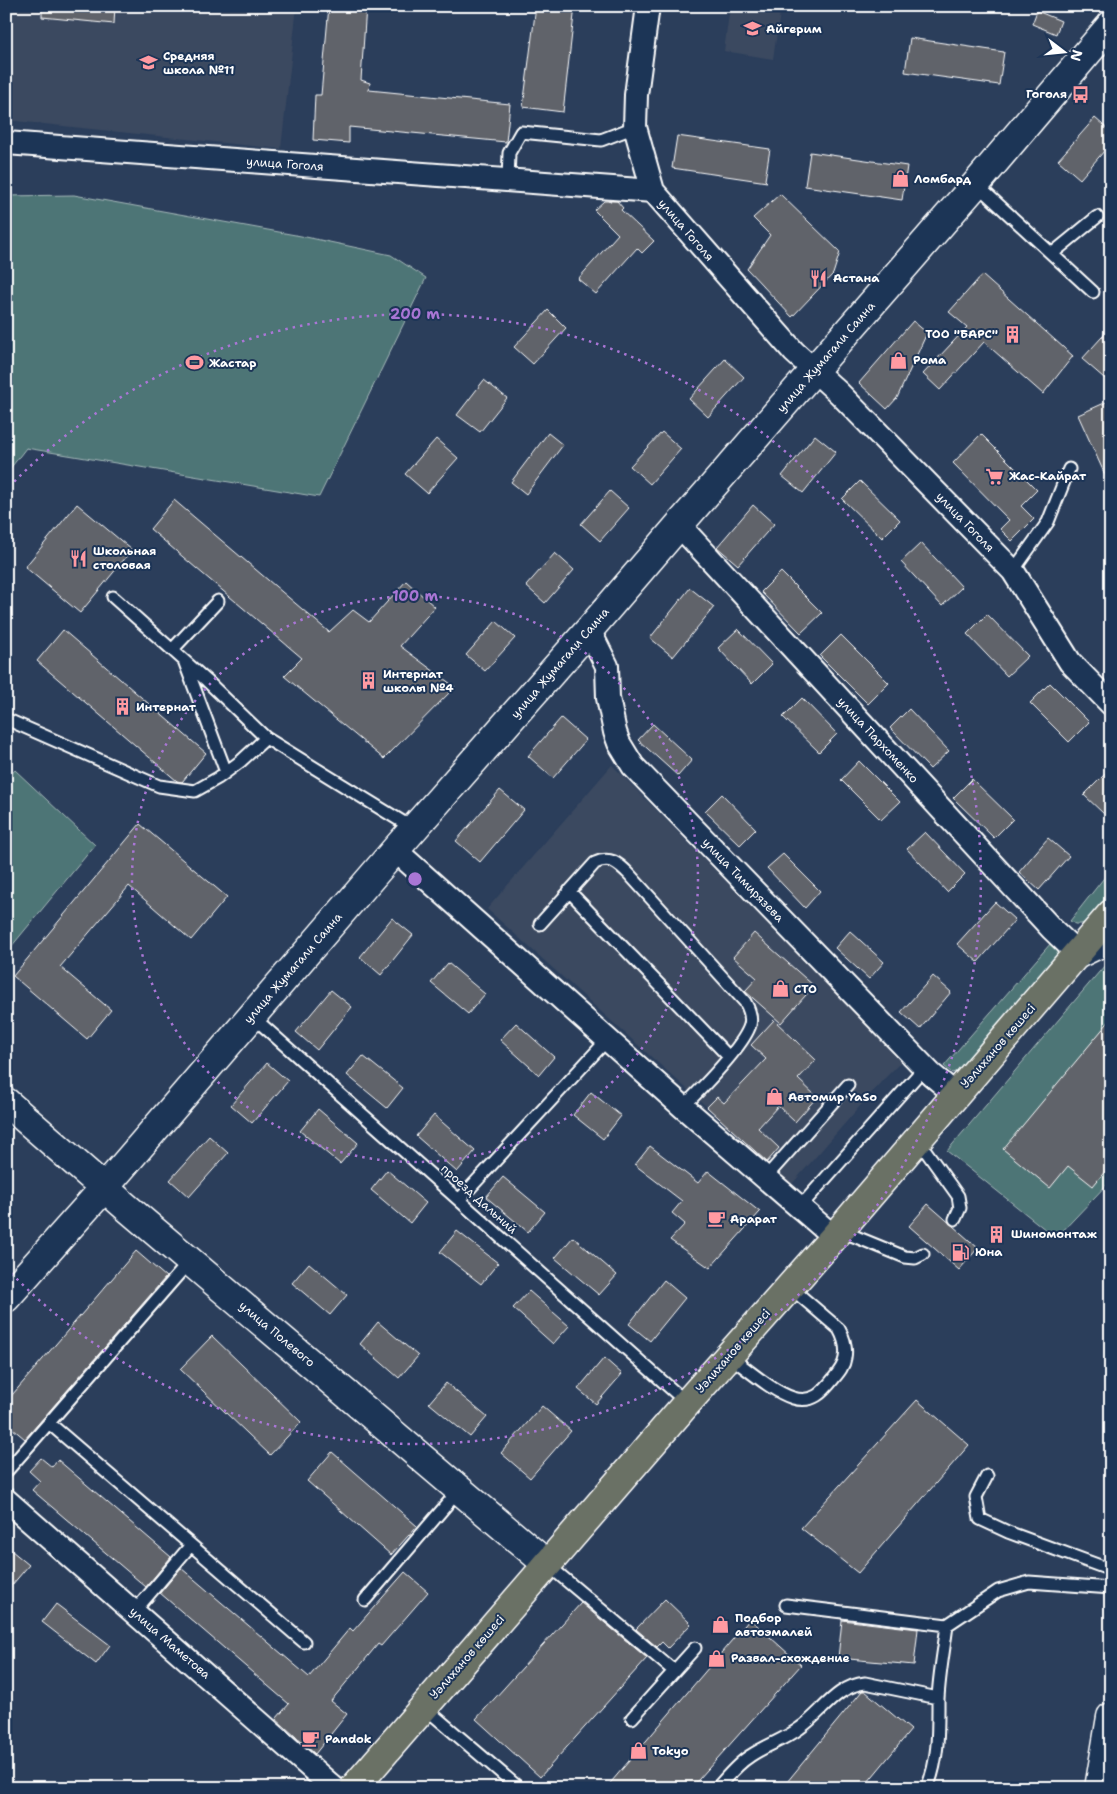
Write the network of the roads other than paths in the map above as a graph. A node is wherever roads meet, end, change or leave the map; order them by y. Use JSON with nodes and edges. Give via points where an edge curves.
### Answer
{"nodes":[{"id":1,"x":648,"y":6,"type":"edge"},
{"id":2,"x":1111,"y":25,"type":"edge"},
{"id":3,"x":635,"y":127,"type":"junction"},
{"id":4,"x":6,"y":143,"type":"edge"},
{"id":5,"x":508,"y":180,"type":"junction"},
{"id":6,"x":976,"y":184,"type":"junction"},
{"id":7,"x":653,"y":191,"type":"junction"},
{"id":8,"x":1097,"y":217,"type":"dead end"},
{"id":9,"x":1053,"y":254,"type":"junction"},
{"id":10,"x":1093,"y":292,"type":"dead end"},
{"id":11,"x":815,"y":370,"type":"junction"},
{"id":12,"x":1069,"y":469,"type":"dead end"},
{"id":13,"x":679,"y":525,"type":"junction"},
{"id":14,"x":1013,"y":572,"type":"junction"},
{"id":15,"x":113,"y":597,"type":"dead end"},
{"id":16,"x":218,"y":601,"type":"dead end"},
{"id":17,"x":589,"y":630,"type":"junction"},
{"id":18,"x":172,"y":650,"type":"junction"},
{"id":19,"x":184,"y":661,"type":"junction"},
{"id":20,"x":1111,"y":704,"type":"edge"},
{"id":21,"x":6,"y":719,"type":"edge"},
{"id":22,"x":266,"y":738,"type":"junction"},
{"id":23,"x":226,"y":772,"type":"junction"},
{"id":24,"x":414,"y":829,"type":"junction"},
{"id":25,"x":395,"y":850,"type":"junction"},
{"id":26,"x":569,"y":891,"type":"junction"},
{"id":27,"x":1111,"y":914,"type":"edge"},
{"id":28,"x":540,"y":924,"type":"dead end"},
{"id":29,"x":1111,"y":938,"type":"edge"},
{"id":30,"x":1078,"y":954,"type":"junction"},
{"id":31,"x":252,"y":1016,"type":"junction"},
{"id":32,"x":607,"y":1040,"type":"junction"},
{"id":33,"x":729,"y":1057,"type":"junction"},
{"id":34,"x":924,"y":1068,"type":"junction"},
{"id":35,"x":848,"y":1085,"type":"dead end"},
{"id":36,"x":956,"y":1095,"type":"junction"},
{"id":37,"x":6,"y":1102,"type":"edge"},
{"id":38,"x":683,"y":1108,"type":"junction"},
{"id":39,"x":918,"y":1140,"type":"junction"},
{"id":40,"x":766,"y":1177,"type":"junction"},
{"id":41,"x":105,"y":1187,"type":"junction"},
{"id":42,"x":459,"y":1200,"type":"junction"},
{"id":43,"x":800,"y":1207,"type":"junction"},
{"id":44,"x":955,"y":1219,"type":"dead end"},
{"id":45,"x":836,"y":1234,"type":"junction"},
{"id":46,"x":923,"y":1254,"type":"dead end"},
{"id":47,"x":190,"y":1261,"type":"junction"},
{"id":48,"x":790,"y":1287,"type":"junction"},
{"id":49,"x":6,"y":1298,"type":"edge"},
{"id":50,"x":729,"y":1356,"type":"junction"},
{"id":51,"x":687,"y":1403,"type":"junction"},
{"id":52,"x":49,"y":1423,"type":"junction"},
{"id":53,"x":6,"y":1472,"type":"edge"},
{"id":54,"x":987,"y":1476,"type":"dead end"},
{"id":55,"x":460,"y":1489,"type":"junction"},
{"id":56,"x":6,"y":1500,"type":"edge"},
{"id":57,"x":191,"y":1545,"type":"junction"},
{"id":58,"x":548,"y":1565,"type":"junction"},
{"id":59,"x":1111,"y":1570,"type":"edge"},
{"id":60,"x":1111,"y":1588,"type":"edge"},
{"id":61,"x":366,"y":1600,"type":"dead end"},
{"id":62,"x":786,"y":1605,"type":"dead end"},
{"id":63,"x":134,"y":1612,"type":"junction"},
{"id":64,"x":947,"y":1625,"type":"junction"},
{"id":65,"x":304,"y":1642,"type":"dead end"},
{"id":66,"x":695,"y":1648,"type":"dead end"},
{"id":67,"x":674,"y":1671,"type":"junction"},
{"id":68,"x":938,"y":1698,"type":"junction"},
{"id":69,"x":424,"y":1707,"type":"junction"},
{"id":70,"x":1111,"y":1717,"type":"edge"},
{"id":71,"x":632,"y":1718,"type":"dead end"},
{"id":72,"x":334,"y":1788,"type":"edge"},
{"id":73,"x":354,"y":1788,"type":"edge"},
{"id":74,"x":519,"y":1788,"type":"edge"},
{"id":75,"x":717,"y":1788,"type":"edge"},
{"id":76,"x":927,"y":1788,"type":"edge"},
{"id":77,"x":1099,"y":1788,"type":"edge"}],
"edges":[{"from":1,"to":3,"type":"street"},
{"from":2,"to":6,"type":"street","name":"улица Жумагали Саина"},
{"from":3,"to":5,"type":"lane","via":[[601,140],[521,132],[509,152]]},
{"from":3,"to":7,"type":"street"},
{"from":4,"to":5,"type":"street","name":"улица Гоголя"},
{"from":5,"to":7,"type":"street","name":"улица Гоголя"},
{"from":6,"to":9,"type":"lane"},
{"from":6,"to":11,"type":"street","name":"улица Жумагали Саина"},
{"from":7,"to":11,"type":"street","name":"улица Гоголя","via":[[794,352]]},
{"from":8,"to":9,"type":"lane"},
{"from":9,"to":10,"type":"lane"},
{"from":11,"to":13,"type":"street","name":"улица Жумагали Саина"},
{"from":11,"to":14,"type":"street","name":"улица Гоголя"},
{"from":12,"to":14,"type":"lane","via":[[1048,522]]},
{"from":13,"to":17,"type":"street","name":"улица Жумагали Саина"},
{"from":13,"to":30,"type":"street","name":"улица Пархоменко"},
{"from":14,"to":20,"type":"street","name":"улица Гоголя","via":[[1070,662]]},
{"from":15,"to":18,"type":"lane"},
{"from":16,"to":18,"type":"lane"},
{"from":17,"to":24,"type":"street","name":"улица Жумагали Саина"},
{"from":17,"to":34,"type":"street","name":"улица Тимирязева","via":[[607,666],[608,698],[615,732],[633,766]]},
{"from":18,"to":19,"type":"lane"},
{"from":19,"to":22,"type":"lane"},
{"from":19,"to":23,"type":"lane"},
{"from":21,"to":23,"type":"lane","via":[[160,786],[195,791]]},
{"from":22,"to":23,"type":"lane"},
{"from":22,"to":24,"type":"lane"},
{"from":24,"to":25,"type":"street","name":"улица Жумагали Саина"},
{"from":25,"to":31,"type":"street","name":"улица Жумагали Саина"},
{"from":25,"to":32,"type":"street"},
{"from":26,"to":28,"type":"lane"},
{"from":26,"to":33,"type":"lane"},
{"from":26,"to":33,"type":"lane","via":[[594,863],[607,859],[618,863],[745,1002],[751,1016],[750,1024]]},
{"from":27,"to":30,"type":"highway","name":"Уәлиханов көшесі"},
{"from":29,"to":30,"type":"street"},
{"from":30,"to":36,"type":"highway","name":"Уәлиханов көшесі"},
{"from":31,"to":41,"type":"street","name":"улица Жумагали Саина"},
{"from":31,"to":42,"type":"lane","name":"проезд Дальний"},
{"from":32,"to":38,"type":"street"},
{"from":32,"to":42,"type":"lane"},
{"from":33,"to":38,"type":"lane"},
{"from":34,"to":36,"type":"street","name":"улица Тимирязева"},
{"from":34,"to":43,"type":"lane"},
{"from":35,"to":40,"type":"lane"},
{"from":36,"to":39,"type":"highway","name":"Уәлиханов көшесі"},
{"from":37,"to":41,"type":"street","name":"улица Полевого"},
{"from":38,"to":40,"type":"street"},
{"from":39,"to":44,"type":"lane","via":[[958,1196],[960,1208]]},
{"from":39,"to":45,"type":"highway","name":"Уәлиханов көшесі"},
{"from":40,"to":43,"type":"street"},
{"from":41,"to":47,"type":"street","name":"улица Полевого"},
{"from":41,"to":49,"type":"street","name":"улица Жумагали Саина"},
{"from":42,"to":51,"type":"lane","name":"проезд Дальний"},
{"from":43,"to":45,"type":"street"},
{"from":45,"to":46,"type":"lane","via":[[905,1257],[915,1258]]},
{"from":45,"to":48,"type":"highway","name":"Уәлиханов көшесі"},
{"from":47,"to":52,"type":"lane"},
{"from":47,"to":55,"type":"street","name":"улица Полевого"},
{"from":48,"to":50,"type":"highway","name":"Уәлиханов көшесі"},
{"from":48,"to":50,"type":"lane","via":[[844,1337],[846,1357],[822,1393],[806,1399],[794,1399]]},
{"from":50,"to":51,"type":"highway","name":"Уәлиханов көшесі"},
{"from":51,"to":58,"type":"highway","name":"Уәлиханов көшесі"},
{"from":52,"to":53,"type":"lane"},
{"from":52,"to":57,"type":"lane"},
{"from":54,"to":59,"type":"lane","via":[[976,1497],[980,1519]]},
{"from":55,"to":58,"type":"street","name":"улица Полевого"},
{"from":55,"to":61,"type":"lane"},
{"from":56,"to":63,"type":"street","name":"улица Маметова"},
{"from":57,"to":63,"type":"lane"},
{"from":57,"to":65,"type":"lane"},
{"from":58,"to":67,"type":"lane"},
{"from":58,"to":69,"type":"highway","name":"Уәлиханов көшесі"},
{"from":60,"to":64,"type":"lane","via":[[1028,1582],[998,1590]]},
{"from":62,"to":64,"type":"lane"},
{"from":63,"to":72,"type":"street","name":"улица Маметова"},
{"from":64,"to":68,"type":"lane"},
{"from":66,"to":67,"type":"lane"},
{"from":67,"to":71,"type":"lane"},
{"from":68,"to":75,"type":"lane","via":[[865,1683],[855,1684],[846,1688],[803,1726],[742,1762]]},
{"from":68,"to":76,"type":"lane","via":[[939,1739]]},
{"from":69,"to":73,"type":"highway","name":"Уәлиханов көшесі"},
{"from":69,"to":74,"type":"lane"},
{"from":70,"to":77,"type":"street"}]}
